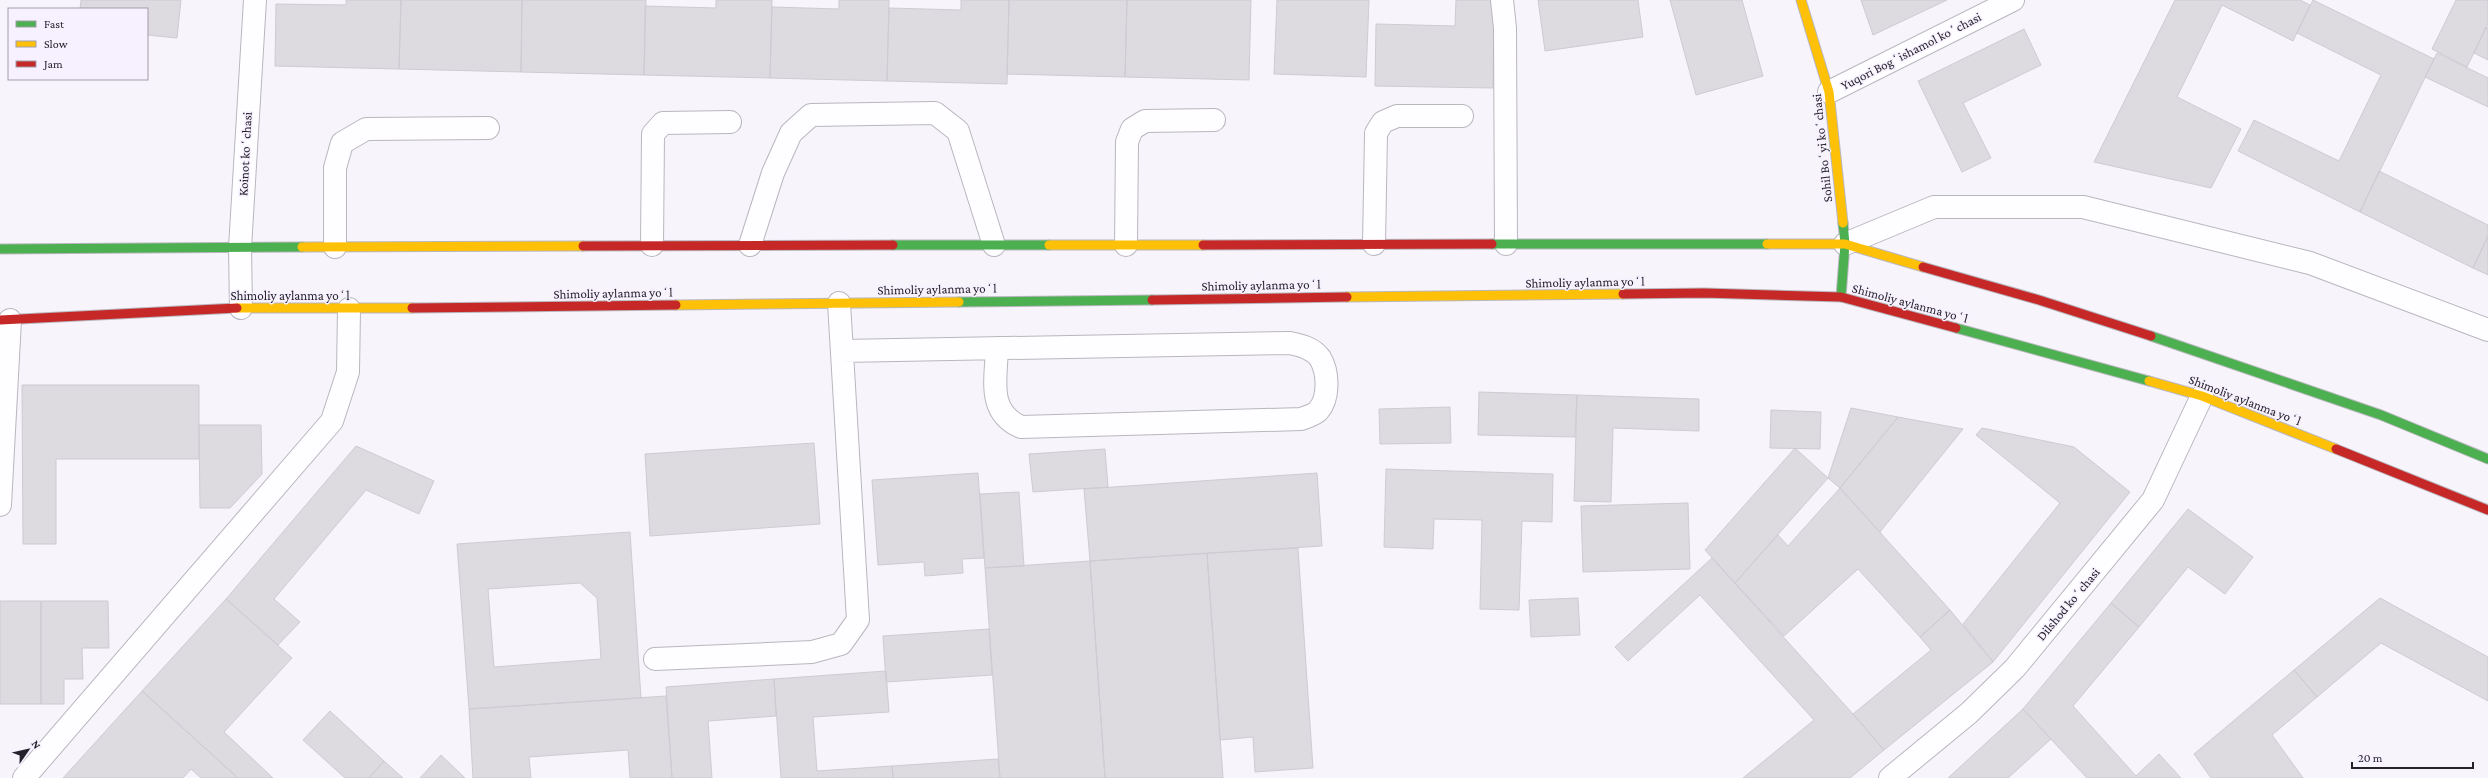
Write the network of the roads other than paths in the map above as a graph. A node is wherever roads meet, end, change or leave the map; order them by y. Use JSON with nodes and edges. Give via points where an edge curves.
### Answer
{"nodes":[{"id":1,"x":254,"y":0,"type":"edge"},
{"id":2,"x":1502,"y":0,"type":"edge"},
{"id":3,"x":1801,"y":0,"type":"edge"},
{"id":4,"x":2013,"y":0,"type":"edge"},
{"id":5,"x":1829,"y":92,"type":"junction"},
{"id":6,"x":1462,"y":116,"type":"dead end"},
{"id":7,"x":1214,"y":120,"type":"dead end"},
{"id":8,"x":730,"y":122,"type":"dead end"},
{"id":9,"x":488,"y":128,"type":"dead end"},
{"id":10,"x":1374,"y":244,"type":"junction"},
{"id":11,"x":1506,"y":244,"type":"junction"},
{"id":12,"x":1845,"y":244,"type":"junction"},
{"id":13,"x":750,"y":245,"type":"junction"},
{"id":14,"x":994,"y":245,"type":"junction"},
{"id":15,"x":1126,"y":245,"type":"junction"},
{"id":16,"x":652,"y":246,"type":"junction"},
{"id":17,"x":335,"y":247,"type":"junction"},
{"id":18,"x":240,"y":248,"type":"junction"},
{"id":19,"x":0,"y":249,"type":"edge"},
{"id":20,"x":1841,"y":297,"type":"junction"},
{"id":21,"x":839,"y":303,"type":"junction"},
{"id":22,"x":241,"y":308,"type":"junction"},
{"id":23,"x":349,"y":309,"type":"junction"},
{"id":24,"x":5,"y":320,"type":"edge"},
{"id":25,"x":2488,"y":330,"type":"edge"},
{"id":26,"x":997,"y":348,"type":"junction"},
{"id":27,"x":842,"y":351,"type":"junction"},
{"id":28,"x":2202,"y":396,"type":"junction"},
{"id":29,"x":2488,"y":459,"type":"edge"},
{"id":30,"x":0,"y":505,"type":"edge"},
{"id":31,"x":2488,"y":510,"type":"edge"},
{"id":32,"x":655,"y":659,"type":"dead end"},
{"id":33,"x":24,"y":778,"type":"edge"},
{"id":34,"x":1890,"y":778,"type":"edge"}],
"edges":[{"from":1,"to":18,"type":"street","name":"Koinot koʻchasi"},
{"from":2,"to":11,"type":"street","via":[[1505,28]]},
{"from":3,"to":5,"type":"main road","name":"Sohil Boʻyi koʻchasi"},
{"from":4,"to":5,"type":"street","name":"Yuqori Bogʻishamol koʻchasi"},
{"from":5,"to":12,"type":"main road","name":"Sohil Boʻyi koʻchasi"},
{"from":6,"to":10,"type":"street","via":[[1397,116],[1383,122],[1376,133]]},
{"from":7,"to":15,"type":"street","via":[[1145,121],[1132,129],[1127,142]]},
{"from":8,"to":16,"type":"street","via":[[662,123],[653,134]]},
{"from":9,"to":17,"type":"street","via":[[366,130],[342,143],[335,168]]},
{"from":10,"to":11,"type":"main road"},
{"from":10,"to":15,"type":"main road"},
{"from":11,"to":12,"type":"main road"},
{"from":12,"to":20,"type":"main road","name":"Sohil Boʻyi koʻchasi"},
{"from":12,"to":25,"type":"street","via":[[1934,207],[2083,207],[2310,264]]},
{"from":12,"to":29,"type":"main road","via":[[2039,300],[2221,359],[2381,416]]},
{"from":13,"to":14,"type":"main road"},
{"from":13,"to":14,"type":"street","via":[[773,173],[790,133],[811,115],[935,113],[958,131]]},
{"from":13,"to":16,"type":"main road"},
{"from":14,"to":15,"type":"main road"},
{"from":16,"to":17,"type":"main road"},
{"from":17,"to":18,"type":"main road"},
{"from":18,"to":19,"type":"main road"},
{"from":18,"to":22,"type":"street","name":"Koinot koʻchasi"},
{"from":20,"to":21,"type":"main road","name":"Shimoliy aylanma yoʻl","via":[[1704,293]]},
{"from":20,"to":28,"type":"main road","name":"Shimoliy aylanma yoʻl"},
{"from":21,"to":23,"type":"main road","name":"Shimoliy aylanma yoʻl"},
{"from":21,"to":27,"type":"street"},
{"from":22,"to":23,"type":"main road","name":"Shimoliy aylanma yoʻl"},
{"from":22,"to":24,"type":"main road","name":"Shimoliy aylanma yoʻl"},
{"from":23,"to":33,"type":"street","via":[[348,372],[332,421]]},
{"from":24,"to":30,"type":"street"},
{"from":26,"to":26,"type":"street","via":[[996,402],[1003,416],[1021,427],[1301,419],[1317,413],[1326,400],[1326,378],[1320,358],[1305,346],[1290,343]]},
{"from":26,"to":27,"type":"street"},
{"from":27,"to":32,"type":"street","via":[[858,620],[841,644],[812,652]]},
{"from":28,"to":31,"type":"main road","name":"Shimoliy aylanma yoʻl"},
{"from":28,"to":34,"type":"street","name":"Dilshod koʻchasi","via":[[2153,500],[2015,668],[1969,713]]}]}
